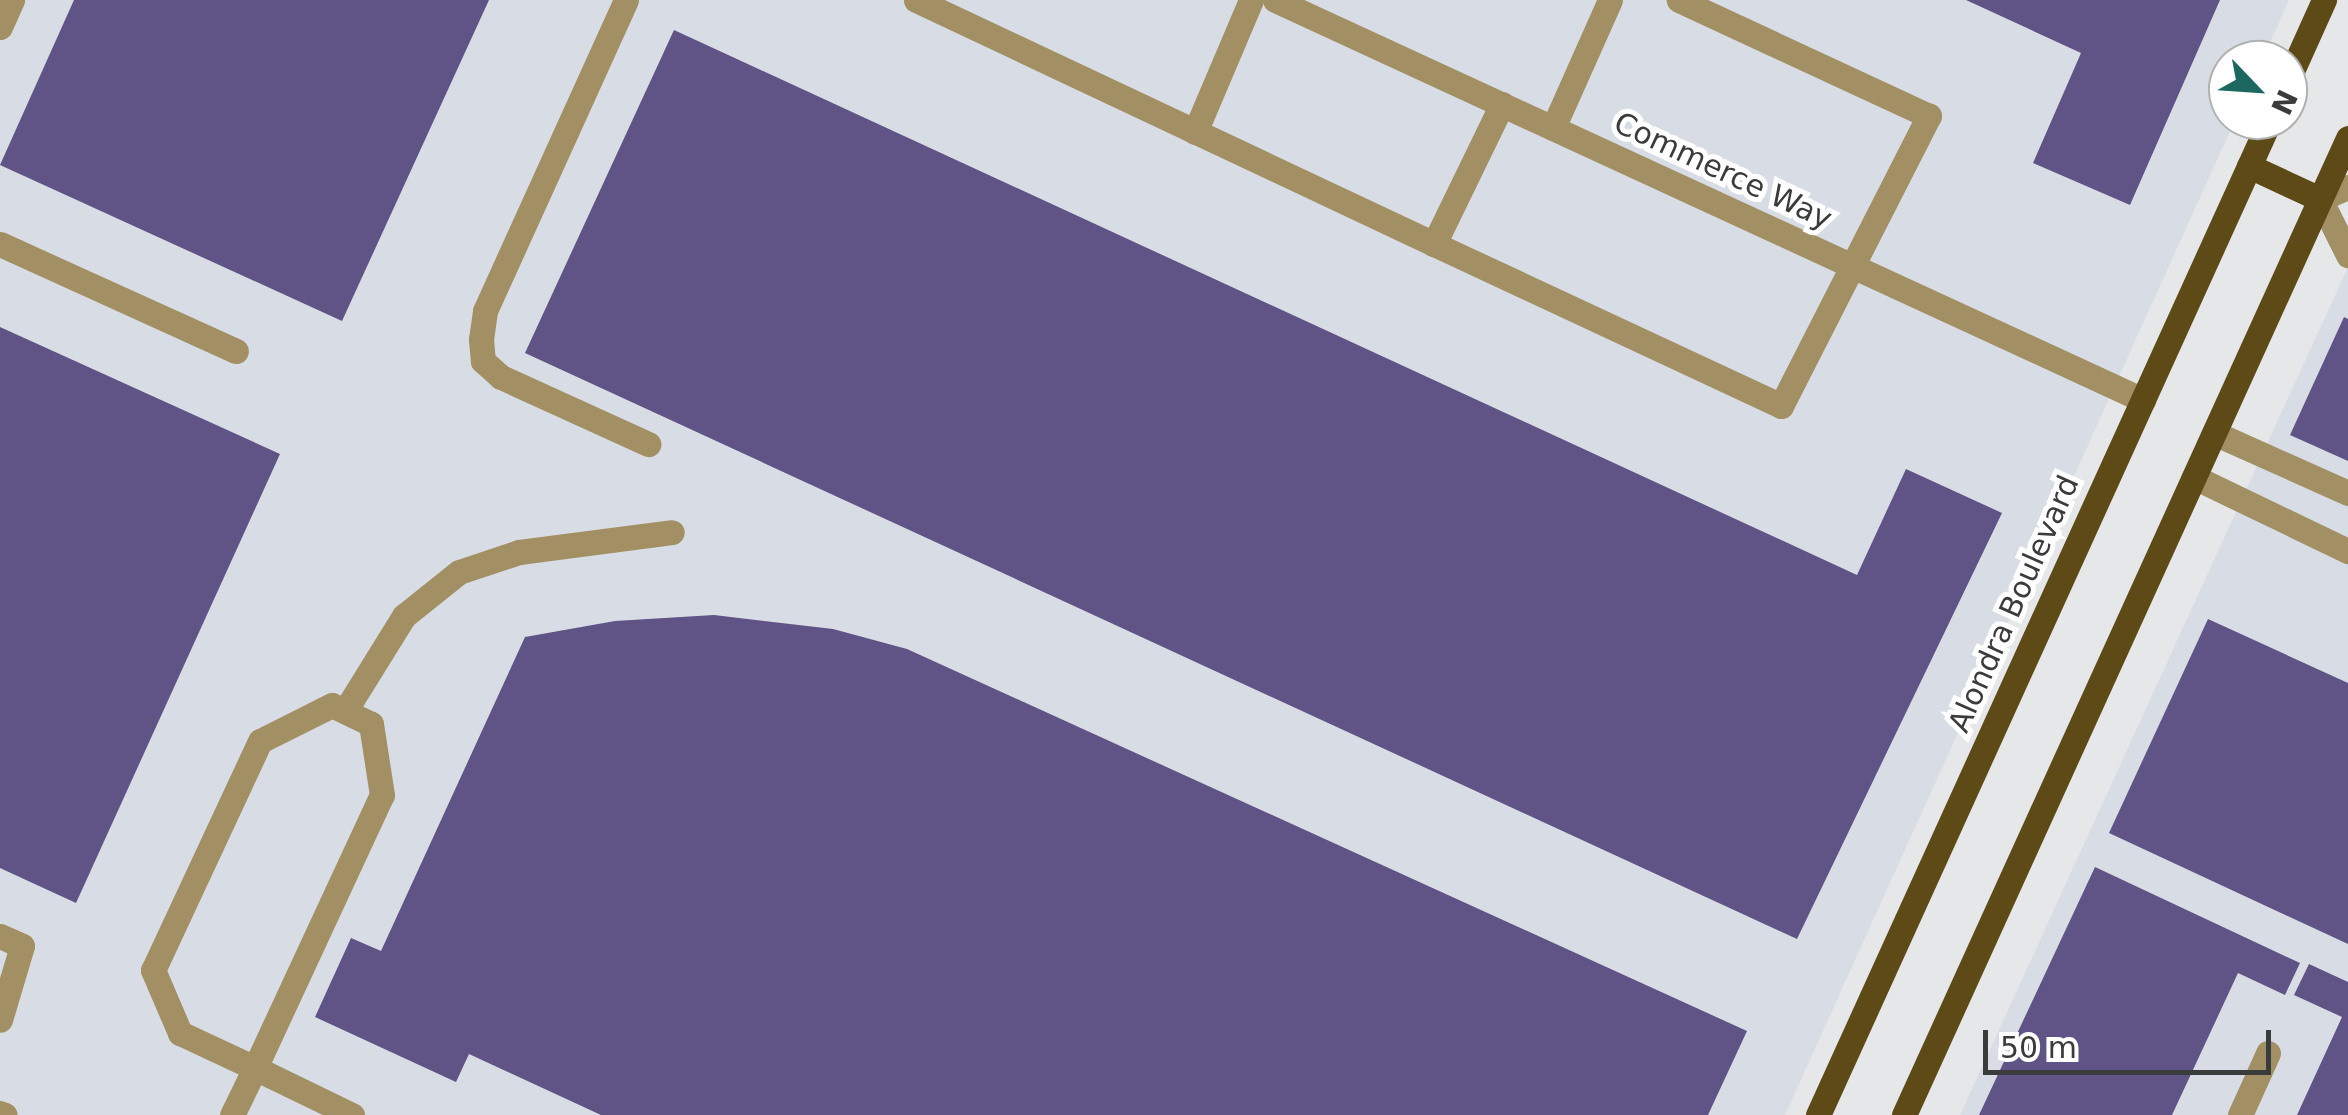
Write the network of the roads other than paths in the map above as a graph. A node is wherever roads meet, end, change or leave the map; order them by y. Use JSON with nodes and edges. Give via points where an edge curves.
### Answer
{"nodes":[{"id":1,"x":12,"y":0,"type":"edge"},
{"id":2,"x":626,"y":0,"type":"edge"},
{"id":3,"x":916,"y":0,"type":"edge"},
{"id":4,"x":1252,"y":0,"type":"edge"},
{"id":5,"x":1275,"y":0,"type":"edge"},
{"id":6,"x":1610,"y":0,"type":"edge"},
{"id":7,"x":1679,"y":0,"type":"edge"},
{"id":8,"x":2324,"y":0,"type":"edge"},
{"id":9,"x":1327,"y":11,"type":"edge"},
{"id":10,"x":0,"y":27,"type":"edge"},
{"id":11,"x":2306,"y":40,"type":"edge"},
{"id":12,"x":1502,"y":104,"type":"junction"},
{"id":13,"x":1553,"y":128,"type":"junction"},
{"id":14,"x":1195,"y":132,"type":"junction"},
{"id":15,"x":2348,"y":138,"type":"edge"},
{"id":16,"x":2261,"y":140,"type":"edge"},
{"id":17,"x":2249,"y":166,"type":"junction"},
{"id":18,"x":2348,"y":188,"type":"edge"},
{"id":19,"x":2320,"y":199,"type":"junction"},
{"id":20,"x":0,"y":244,"type":"edge"},
{"id":21,"x":1434,"y":244,"type":"junction"},
{"id":22,"x":2348,"y":254,"type":"edge"},
{"id":23,"x":1850,"y":265,"type":"junction"},
{"id":24,"x":236,"y":351,"type":"dead end"},
{"id":25,"x":2143,"y":400,"type":"junction"},
{"id":26,"x":2214,"y":432,"type":"junction"},
{"id":27,"x":648,"y":444,"type":"dead end"},
{"id":28,"x":2194,"y":477,"type":"junction"},
{"id":29,"x":2348,"y":492,"type":"edge"},
{"id":30,"x":672,"y":532,"type":"dead end"},
{"id":31,"x":2348,"y":551,"type":"edge"},
{"id":32,"x":345,"y":712,"type":"junction"},
{"id":33,"x":0,"y":936,"type":"edge"},
{"id":34,"x":0,"y":1020,"type":"edge"},
{"id":35,"x":2268,"y":1052,"type":"dead end"},
{"id":36,"x":255,"y":1068,"type":"junction"},
{"id":37,"x":232,"y":1115,"type":"edge"},
{"id":38,"x":352,"y":1115,"type":"edge"},
{"id":39,"x":1818,"y":1115,"type":"edge"},
{"id":40,"x":1904,"y":1115,"type":"edge"},
{"id":41,"x":2240,"y":1115,"type":"edge"}],
"edges":[{"from":1,"to":10,"type":"street"},
{"from":2,"to":27,"type":"street","via":[[485,311],[481,339],[483,360],[501,377]]},
{"from":3,"to":14,"type":"street"},
{"from":4,"to":14,"type":"street"},
{"from":5,"to":9,"type":"street","name":"Commerce Way"},
{"from":6,"to":13,"type":"street"},
{"from":7,"to":23,"type":"street","via":[[1929,116]]},
{"from":8,"to":11,"type":"main road"},
{"from":9,"to":12,"type":"street","name":"Commerce Way"},
{"from":12,"to":13,"type":"street","name":"Commerce Way"},
{"from":12,"to":21,"type":"street"},
{"from":13,"to":23,"type":"street","name":"Commerce Way"},
{"from":14,"to":21,"type":"street"},
{"from":15,"to":19,"type":"main road"},
{"from":16,"to":17,"type":"main road","name":"Alondra Boulevard"},
{"from":17,"to":19,"type":"main road"},
{"from":17,"to":25,"type":"main road","name":"Alondra Boulevard"},
{"from":18,"to":19,"type":"street"},
{"from":19,"to":22,"type":"street"},
{"from":19,"to":26,"type":"main road"},
{"from":20,"to":24,"type":"street"},
{"from":21,"to":23,"type":"street","via":[[1781,406]]},
{"from":23,"to":25,"type":"street","name":"Commerce Way"},
{"from":25,"to":39,"type":"main road","name":"Alondra Boulevard"},
{"from":26,"to":28,"type":"main road"},
{"from":26,"to":29,"type":"street"},
{"from":28,"to":31,"type":"street"},
{"from":28,"to":40,"type":"main road"},
{"from":30,"to":32,"type":"street","via":[[519,552],[460,572],[404,616]]},
{"from":32,"to":36,"type":"street","via":[[371,724],[382,795]]},
{"from":32,"to":36,"type":"street","via":[[332,705],[260,741],[153,970],[180,1033]]},
{"from":33,"to":34,"type":"street","via":[[22,946]]},
{"from":35,"to":41,"type":"street"},
{"from":36,"to":37,"type":"street"},
{"from":36,"to":38,"type":"street"}]}
